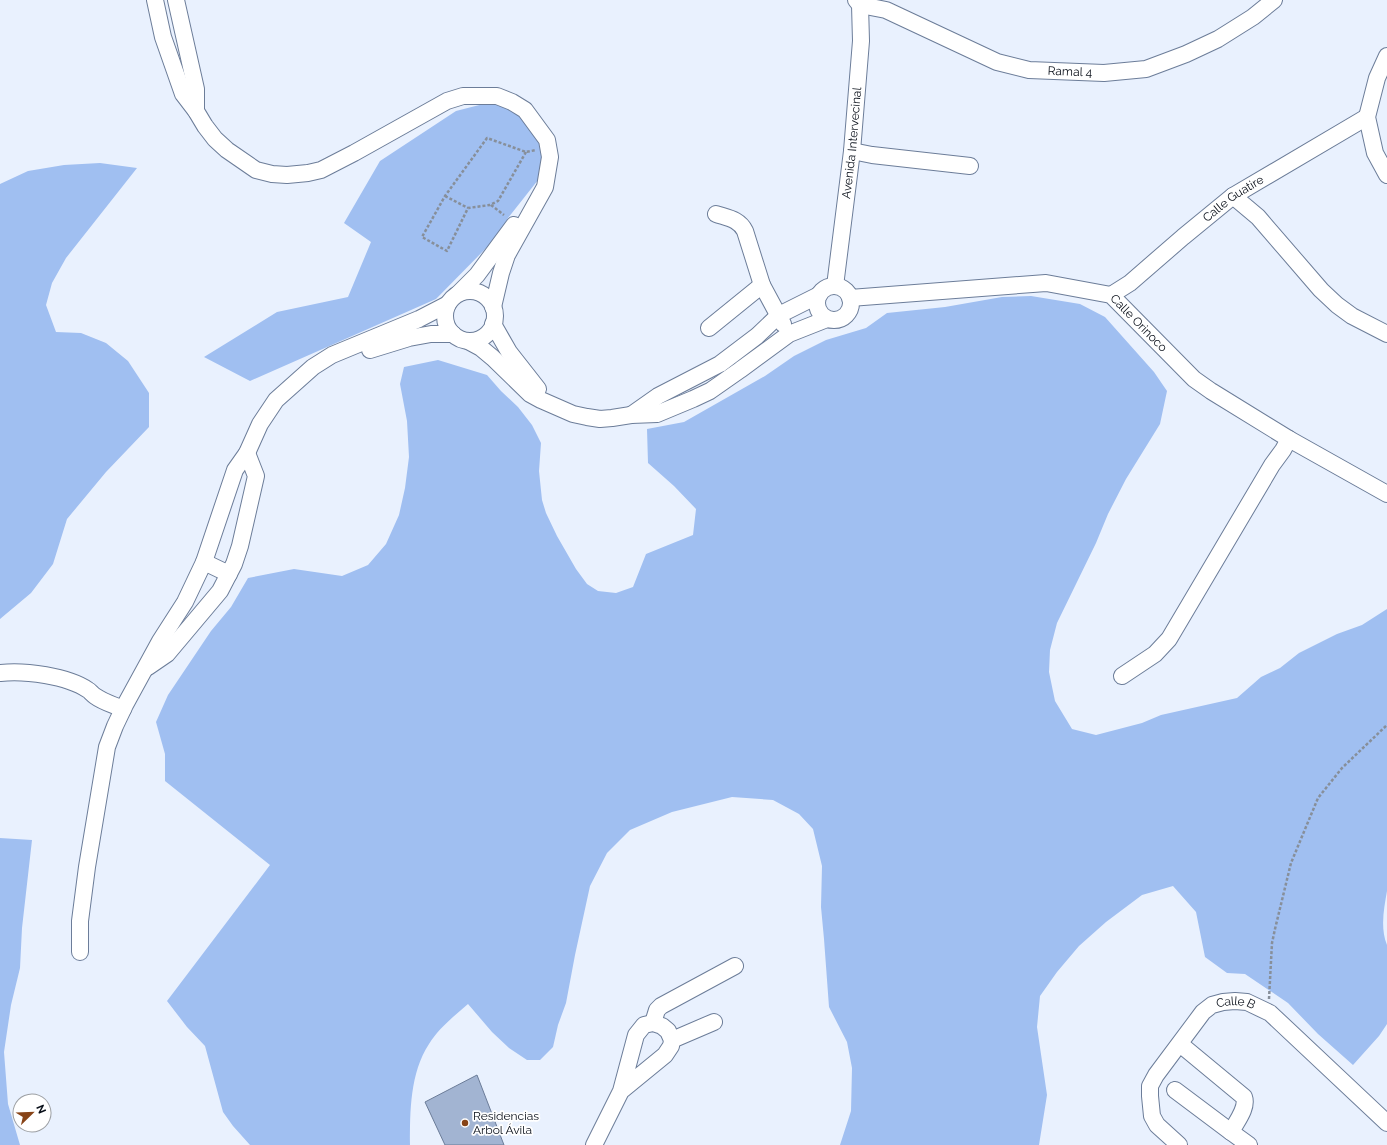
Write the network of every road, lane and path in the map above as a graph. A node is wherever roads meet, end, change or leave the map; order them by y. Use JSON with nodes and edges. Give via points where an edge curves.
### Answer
{"nodes":[{"id":1,"x":1274,"y":0,"type":"edge"},
{"id":2,"x":858,"y":2,"type":"edge"},
{"id":3,"x":177,"y":4,"type":"edge"},
{"id":4,"x":156,"y":6,"type":"edge"},
{"id":5,"x":1387,"y":56,"type":"edge"},
{"id":6,"x":196,"y":110,"type":"junction"},
{"id":7,"x":1367,"y":117,"type":"junction"},
{"id":8,"x":548,"y":147,"type":"junction"},
{"id":9,"x":526,"y":152,"type":"junction"},
{"id":10,"x":852,"y":152,"type":"junction"},
{"id":11,"x":970,"y":166,"type":"dead end"},
{"id":12,"x":1387,"y":175,"type":"edge"},
{"id":13,"x":445,"y":196,"type":"junction"},
{"id":14,"x":1233,"y":196,"type":"junction"},
{"id":15,"x":537,"y":201,"type":"junction"},
{"id":16,"x":490,"y":205,"type":"junction"},
{"id":17,"x":468,"y":208,"type":"junction"},
{"id":18,"x":716,"y":214,"type":"dead end"},
{"id":19,"x":515,"y":224,"type":"junction"},
{"id":20,"x":762,"y":285,"type":"junction"},
{"id":21,"x":835,"y":286,"type":"junction"},
{"id":22,"x":819,"y":295,"type":"junction"},
{"id":23,"x":1111,"y":295,"type":"junction"},
{"id":24,"x":453,"y":298,"type":"junction"},
{"id":25,"x":850,"y":298,"type":"junction"},
{"id":26,"x":493,"y":307,"type":"junction"},
{"id":27,"x":779,"y":315,"type":"junction"},
{"id":28,"x":828,"y":319,"type":"junction"},
{"id":29,"x":493,"y":324,"type":"junction"},
{"id":30,"x":709,"y":328,"type":"dead end"},
{"id":31,"x":453,"y":334,"type":"junction"},
{"id":32,"x":789,"y":334,"type":"junction"},
{"id":33,"x":1387,"y":334,"type":"edge"},
{"id":34,"x":468,"y":341,"type":"junction"},
{"id":35,"x":313,"y":367,"type":"junction"},
{"id":36,"x":685,"y":382,"type":"junction"},
{"id":37,"x":693,"y":399,"type":"junction"},
{"id":38,"x":551,"y":404,"type":"junction"},
{"id":39,"x":631,"y":415,"type":"junction"},
{"id":40,"x":1289,"y":439,"type":"junction"},
{"id":41,"x":247,"y":453,"type":"junction"},
{"id":42,"x":1387,"y":494,"type":"edge"},
{"id":43,"x":204,"y":562,"type":"junction"},
{"id":44,"x":229,"y":574,"type":"junction"},
{"id":45,"x":146,"y":668,"type":"junction"},
{"id":46,"x":0,"y":673,"type":"edge"},
{"id":47,"x":1122,"y":676,"type":"dead end"},
{"id":48,"x":125,"y":705,"type":"junction"},
{"id":49,"x":1387,"y":725,"type":"edge"},
{"id":50,"x":80,"y":952,"type":"dead end"},
{"id":51,"x":734,"y":966,"type":"dead end"},
{"id":52,"x":1270,"y":1013,"type":"junction"},
{"id":53,"x":714,"y":1022,"type":"dead end"},
{"id":54,"x":653,"y":1023,"type":"junction"},
{"id":55,"x":672,"y":1040,"type":"junction"},
{"id":56,"x":1180,"y":1044,"type":"junction"},
{"id":57,"x":1175,"y":1090,"type":"dead end"},
{"id":58,"x":621,"y":1091,"type":"junction"},
{"id":59,"x":1387,"y":1123,"type":"edge"},
{"id":60,"x":1232,"y":1132,"type":"junction"},
{"id":61,"x":594,"y":1145,"type":"edge"},
{"id":62,"x":1179,"y":1145,"type":"edge"},
{"id":63,"x":1249,"y":1145,"type":"edge"}],
"edges":[{"from":1,"to":2,"type":"street","name":"Ramal 4","via":[[1218,39],[1186,54],[1146,69],[1104,73],[1029,70],[997,62],[886,10]]},
{"from":2,"to":10,"type":"street","name":"Avenida Intervecinal","via":[[861,41]]},
{"from":3,"to":4,"type":"street"},
{"from":3,"to":6,"type":"street","via":[[196,89]]},
{"from":4,"to":6,"type":"street","via":[[163,37],[183,94]]},
{"from":5,"to":7,"type":"street"},
{"from":6,"to":8,"type":"street","via":[[215,139],[227,150],[256,170],[272,174],[308,173],[335,164],[447,100],[463,96],[497,96],[512,102],[525,110],[547,140]]},
{"from":7,"to":12,"type":"street","via":[[1375,153]]},
{"from":7,"to":14,"type":"street","name":"Calle Guatire"},
{"from":8,"to":9,"type":"path"},
{"from":8,"to":15,"type":"street","via":[[550,157],[545,187]]},
{"from":9,"to":13,"type":"path","via":[[487,138]]},
{"from":9,"to":16,"type":"path","via":[[498,201]]},
{"from":10,"to":11,"type":"street"},
{"from":10,"to":21,"type":"street","name":"Avenida Intervecinal"},
{"from":13,"to":17,"type":"path"},
{"from":13,"to":17,"type":"path","via":[[422,237],[447,251]]},
{"from":14,"to":23,"type":"street","name":"Calle Guatire","via":[[1130,283]]},
{"from":14,"to":33,"type":"street","via":[[1258,217],[1337,305]]},
{"from":15,"to":19,"type":"street"},
{"from":15,"to":26,"type":"street","via":[[507,255]]},
{"from":16,"to":17,"type":"path"},
{"from":16,"to":19,"type":"path"},
{"from":18,"to":20,"type":"street","via":[[742,224]]},
{"from":19,"to":24,"type":"street","via":[[478,275]]},
{"from":20,"to":27,"type":"street"},
{"from":20,"to":30,"type":"street"},
{"from":21,"to":22,"type":"street","via":[[826,288]]},
{"from":21,"to":25,"type":"street","via":[[842,289]]},
{"from":22,"to":27,"type":"street"},
{"from":22,"to":28,"type":"street","via":[[818,308]]},
{"from":23,"to":25,"type":"street","name":"Calle Orinoco","via":[[1046,283]]},
{"from":23,"to":40,"type":"street","name":"Calle Orinoco","via":[[1194,379]]},
{"from":24,"to":26,"type":"street","via":[[466,291],[474,291],[488,299]]},
{"from":24,"to":31,"type":"street","via":[[445,311],[448,328]]},
{"from":24,"to":35,"type":"street","via":[[419,319],[332,355]]},
{"from":25,"to":28,"type":"street","via":[[846,314],[838,319]]},
{"from":26,"to":29,"type":"street"},
{"from":27,"to":32,"type":"street"},
{"from":27,"to":36,"type":"street","via":[[720,364]]},
{"from":28,"to":32,"type":"street"},
{"from":29,"to":34,"type":"street","via":[[484,336]]},
{"from":29,"to":38,"type":"street","via":[[509,352]]},
{"from":31,"to":34,"type":"street"},
{"from":31,"to":35,"type":"street","via":[[409,338],[336,364]]},
{"from":32,"to":37,"type":"street","via":[[722,383]]},
{"from":34,"to":38,"type":"street","via":[[493,358],[530,394]]},
{"from":35,"to":41,"type":"street","via":[[276,400],[260,424]]},
{"from":36,"to":37,"type":"street","via":[[684,392]]},
{"from":36,"to":39,"type":"street","via":[[658,396]]},
{"from":37,"to":39,"type":"street","via":[[657,414]]},
{"from":38,"to":39,"type":"street","via":[[587,418]]},
{"from":40,"to":42,"type":"street","name":"Calle Orinoco"},
{"from":40,"to":47,"type":"street","via":[[1169,639],[1155,654]]},
{"from":41,"to":43,"type":"street","via":[[235,470]]},
{"from":41,"to":44,"type":"street","via":[[256,476],[240,546]]},
{"from":43,"to":44,"type":"street"},
{"from":43,"to":45,"type":"street","via":[[185,602]]},
{"from":44,"to":45,"type":"street","via":[[220,591],[167,654]]},
{"from":45,"to":48,"type":"street"},
{"from":46,"to":48,"type":"street","via":[[12,671],[67,680],[88,690],[98,688]]},
{"from":48,"to":50,"type":"street","via":[[107,747],[80,921]]},
{"from":49,"to":52,"type":"path","via":[[1325,788],[1291,864],[1272,943]]},
{"from":51,"to":54,"type":"street","via":[[661,1006]]},
{"from":52,"to":56,"type":"street","name":"Calle B","via":[[1247,1002],[1229,1001],[1212,1005],[1203,1012]]},
{"from":52,"to":59,"type":"street","name":"Calle B"},
{"from":53,"to":55,"type":"street"},
{"from":54,"to":55,"type":"street","via":[[668,1031]]},
{"from":54,"to":58,"type":"street","via":[[644,1025],[636,1035]]},
{"from":55,"to":58,"type":"street","via":[[665,1055]]},
{"from":56,"to":60,"type":"street","via":[[1244,1097],[1245,1106]]},
{"from":56,"to":62,"type":"street","name":"Calle B","via":[[1150,1086],[1152,1116],[1157,1125]]},
{"from":57,"to":60,"type":"street"},
{"from":58,"to":61,"type":"street"},
{"from":60,"to":63,"type":"street"}]}
